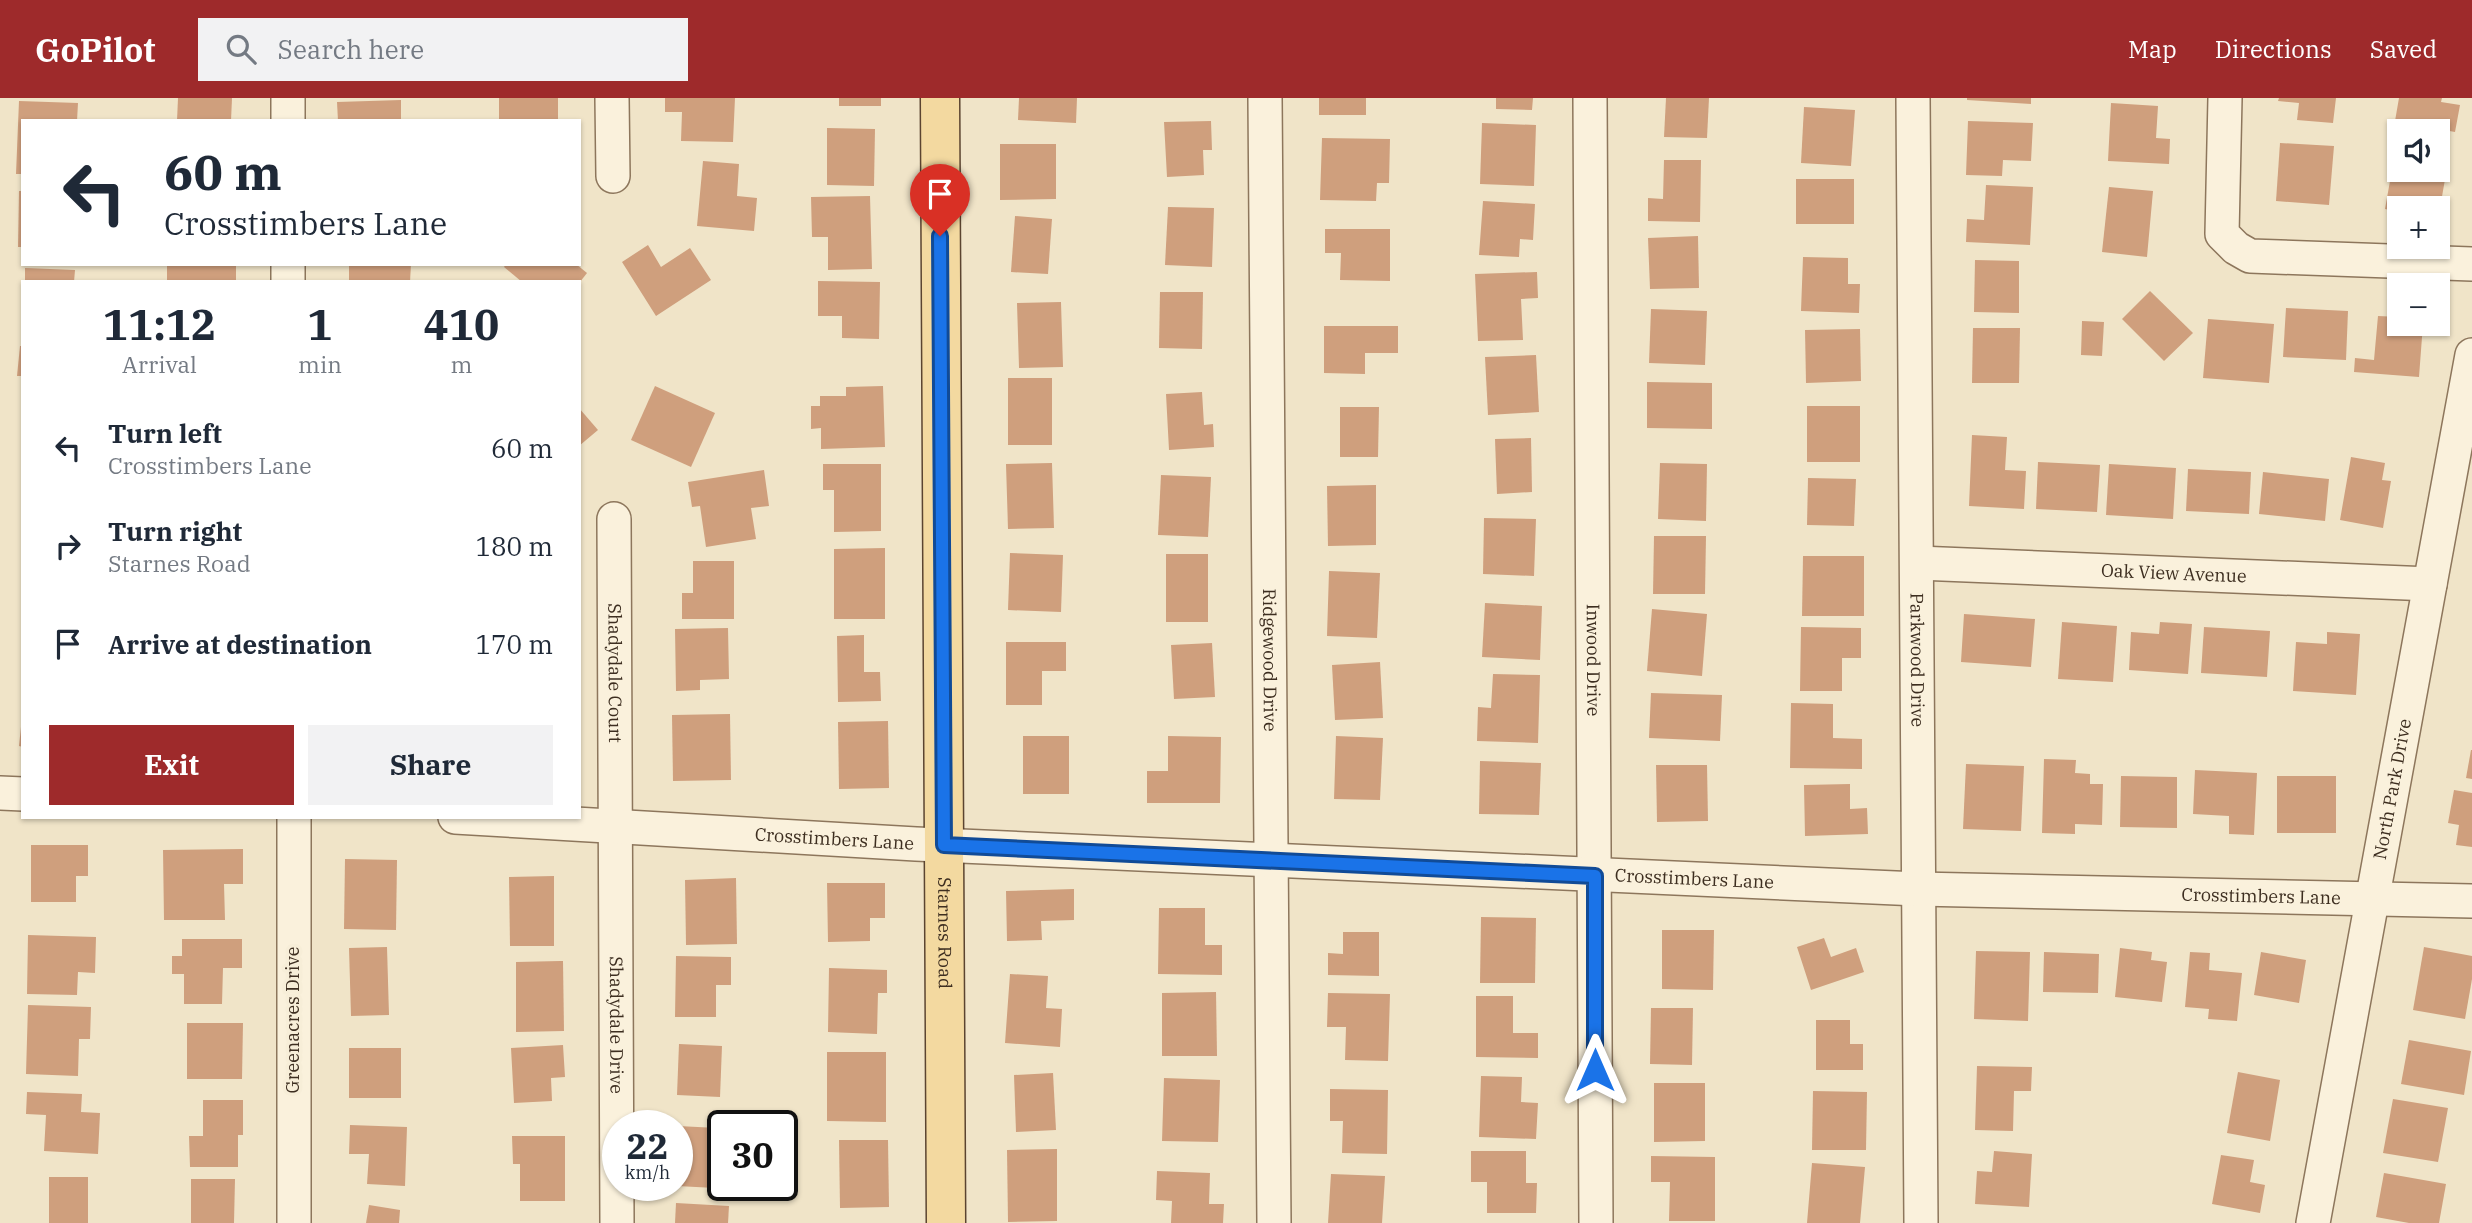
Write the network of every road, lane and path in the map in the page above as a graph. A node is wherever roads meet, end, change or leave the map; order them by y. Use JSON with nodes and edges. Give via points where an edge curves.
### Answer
{"nodes":[{"id":1,"x":288,"y":98,"type":"edge"},
{"id":2,"x":612,"y":98,"type":"edge"},
{"id":3,"x":940,"y":98,"type":"edge"},
{"id":4,"x":1265,"y":98,"type":"edge"},
{"id":5,"x":1590,"y":98,"type":"edge"},
{"id":6,"x":1913,"y":98,"type":"edge"},
{"id":7,"x":2225,"y":98,"type":"edge"},
{"id":8,"x":288,"y":119,"type":"edge"},
{"id":9,"x":613,"y":176,"type":"dead end"},
{"id":10,"x":2472,"y":264,"type":"edge"},
{"id":11,"x":2472,"y":355,"type":"edge"},
{"id":12,"x":614,"y":519,"type":"dead end"},
{"id":13,"x":1918,"y":563,"type":"junction"},
{"id":14,"x":2430,"y":584,"type":"junction"},
{"id":15,"x":0,"y":793,"type":"edge"},
{"id":16,"x":21,"y":794,"type":"edge"},
{"id":17,"x":293,"y":819,"type":"edge"},
{"id":18,"x":491,"y":819,"type":"edge"},
{"id":19,"x":616,"y":826,"type":"junction"},
{"id":20,"x":944,"y":845,"type":"junction"},
{"id":21,"x":1272,"y":860,"type":"junction"},
{"id":22,"x":1595,"y":876,"type":"junction"},
{"id":23,"x":1918,"y":890,"type":"junction"},
{"id":24,"x":2373,"y":897,"type":"junction"},
{"id":25,"x":2472,"y":901,"type":"edge"},
{"id":26,"x":294,"y":1223,"type":"edge"},
{"id":27,"x":617,"y":1223,"type":"edge"},
{"id":28,"x":946,"y":1223,"type":"edge"},
{"id":29,"x":1274,"y":1223,"type":"edge"},
{"id":30,"x":1597,"y":1223,"type":"edge"},
{"id":31,"x":1921,"y":1223,"type":"edge"},
{"id":32,"x":2313,"y":1223,"type":"edge"}],
"edges":[{"from":1,"to":8,"type":"street"},
{"from":2,"to":9,"type":"street"},
{"from":3,"to":20,"type":"main road","name":"Starnes Road"},
{"from":4,"to":21,"type":"street","name":"Ridgewood Drive"},
{"from":5,"to":22,"type":"street","name":"Inwood Drive"},
{"from":6,"to":13,"type":"street","name":"Parkwood Drive"},
{"from":7,"to":10,"type":"street","via":[[2222,234],[2236,248],[2250,256]]},
{"from":11,"to":14,"type":"street","name":"North Park Drive"},
{"from":12,"to":19,"type":"street","name":"Shadydale Court"},
{"from":13,"to":14,"type":"street","name":"Oak View Avenue"},
{"from":13,"to":23,"type":"street","name":"Parkwood Drive"},
{"from":14,"to":24,"type":"street","name":"North Park Drive"},
{"from":15,"to":16,"type":"street"},
{"from":17,"to":26,"type":"street","name":"Greenacres Drive"},
{"from":18,"to":19,"type":"street","name":"Crosstimbers Lane"},
{"from":19,"to":20,"type":"street","name":"Crosstimbers Lane"},
{"from":19,"to":27,"type":"street","name":"Shadydale Drive"},
{"from":20,"to":21,"type":"street","name":"Crosstimbers Lane"},
{"from":20,"to":28,"type":"main road","name":"Starnes Road"},
{"from":21,"to":22,"type":"street","name":"Crosstimbers Lane"},
{"from":21,"to":29,"type":"street","name":"Ridgewood Drive"},
{"from":22,"to":23,"type":"street","name":"Crosstimbers Lane"},
{"from":22,"to":30,"type":"street","name":"Inwood Drive"},
{"from":23,"to":24,"type":"street","name":"Crosstimbers Lane"},
{"from":23,"to":31,"type":"street","name":"Parkwood Drive"},
{"from":24,"to":25,"type":"street","name":"Crosstimbers Lane"},
{"from":24,"to":32,"type":"street","name":"North Park Drive"}]}
